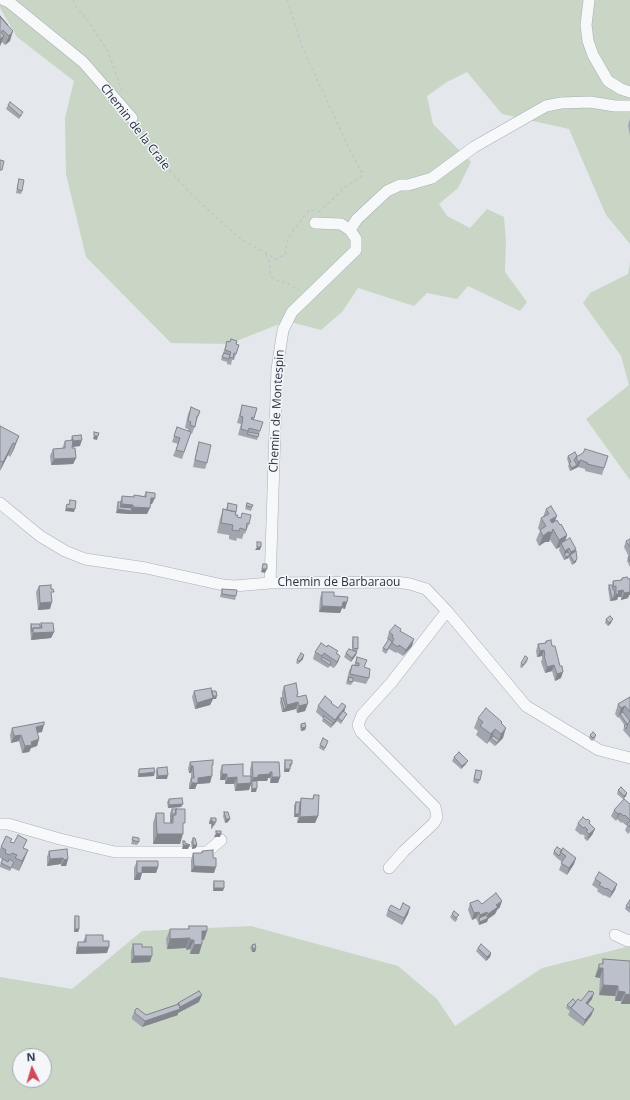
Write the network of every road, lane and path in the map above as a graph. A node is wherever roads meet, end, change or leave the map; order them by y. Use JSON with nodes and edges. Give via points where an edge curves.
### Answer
{"nodes":[{"id":1,"x":4,"y":0,"type":"edge"},
{"id":2,"x":73,"y":0,"type":"edge"},
{"id":3,"x":286,"y":0,"type":"edge"},
{"id":4,"x":589,"y":0,"type":"edge"},
{"id":5,"x":630,"y":92,"type":"edge"},
{"id":6,"x":124,"y":96,"type":"dead end"},
{"id":7,"x":630,"y":106,"type":"edge"},
{"id":8,"x":132,"y":118,"type":"joint"},
{"id":9,"x":319,"y":212,"type":"junction"},
{"id":10,"x":315,"y":223,"type":"joint"},
{"id":11,"x":350,"y":230,"type":"junction"},
{"id":12,"x":266,"y":254,"type":"junction"},
{"id":13,"x":309,"y":295,"type":"junction"},
{"id":14,"x":0,"y":503,"type":"edge"},
{"id":15,"x":270,"y":583,"type":"junction"},
{"id":16,"x":447,"y":611,"type":"junction"},
{"id":17,"x":630,"y":758,"type":"edge"},
{"id":18,"x":0,"y":824,"type":"edge"},
{"id":19,"x":221,"y":840,"type":"dead end"},
{"id":20,"x":389,"y":868,"type":"dead end"},
{"id":21,"x":615,"y":935,"type":"dead end"},
{"id":22,"x":630,"y":940,"type":"edge"}],
"edges":[{"from":1,"to":8,"type":"street","name":"Chemin de la Craie","via":[[83,62]]},
{"from":2,"to":6,"type":"path","via":[[108,51]]},
{"from":3,"to":9,"type":"path","via":[[302,48],[363,175],[344,188]]},
{"from":4,"to":5,"type":"street","via":[[586,25],[593,55],[608,81]]},
{"from":7,"to":11,"type":"street","via":[[590,102],[546,106],[474,147],[432,178],[400,185],[387,191],[357,219]]},
{"from":8,"to":12,"type":"path","name":"Chemin de la Craie","via":[[157,157],[193,196],[239,238]]},
{"from":9,"to":10,"type":"path"},
{"from":9,"to":12,"type":"path","via":[[310,210],[296,226],[288,238],[285,255],[276,260]]},
{"from":10,"to":11,"type":"street","via":[[341,224]]},
{"from":11,"to":13,"type":"street","name":"Chemin de Montespin","via":[[356,239],[356,250]]},
{"from":12,"to":13,"type":"path","via":[[270,264],[270,276]]},
{"from":13,"to":15,"type":"street","name":"Chemin de Montespin","via":[[292,312],[283,330],[277,369]]},
{"from":14,"to":15,"type":"street","name":"Chemin de Barbaraou","via":[[40,536],[64,551],[85,559],[146,568],[223,585]]},
{"from":15,"to":16,"type":"street","name":"Chemin de Barbaraou","via":[[410,584],[426,589]]},
{"from":16,"to":17,"type":"street","name":"Chemin de Barbaraou","via":[[526,706],[599,750]]},
{"from":16,"to":20,"type":"street","via":[[391,683],[362,715],[358,725],[361,732],[435,807],[437,817],[434,823]]},
{"from":18,"to":19,"type":"street","via":[[115,852],[207,852]]},
{"from":21,"to":22,"type":"street"}]}
